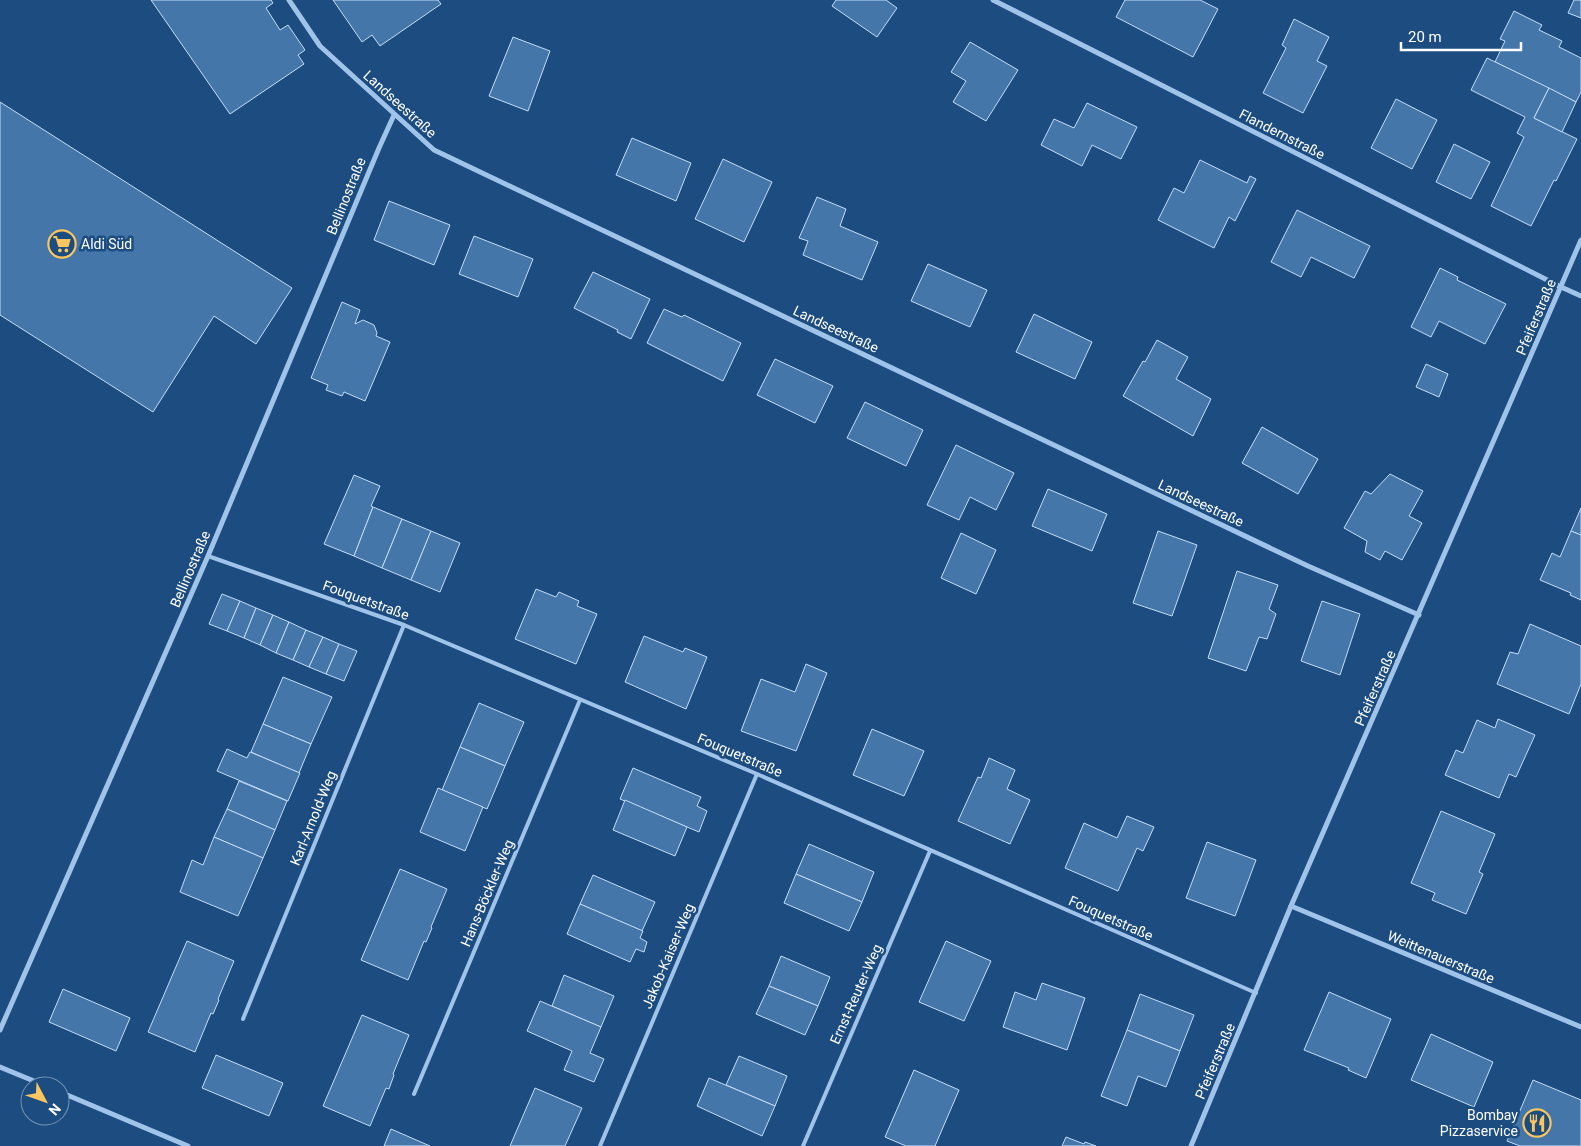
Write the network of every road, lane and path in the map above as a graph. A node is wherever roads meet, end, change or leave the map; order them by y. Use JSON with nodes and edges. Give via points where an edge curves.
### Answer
{"nodes":[{"id":1,"x":289,"y":0,"type":"edge"},
{"id":2,"x":992,"y":0,"type":"edge"},
{"id":3,"x":394,"y":115,"type":"junction"},
{"id":4,"x":1581,"y":240,"type":"edge"},
{"id":5,"x":1561,"y":287,"type":"junction"},
{"id":6,"x":1581,"y":296,"type":"edge"},
{"id":7,"x":208,"y":556,"type":"junction"},
{"id":8,"x":1419,"y":615,"type":"junction"},
{"id":9,"x":404,"y":625,"type":"junction"},
{"id":10,"x":580,"y":700,"type":"junction"},
{"id":11,"x":756,"y":774,"type":"junction"},
{"id":12,"x":930,"y":851,"type":"junction"},
{"id":13,"x":1292,"y":906,"type":"junction"},
{"id":14,"x":1256,"y":993,"type":"junction"},
{"id":15,"x":243,"y":1019,"type":"dead end"},
{"id":16,"x":1581,"y":1027,"type":"edge"},
{"id":17,"x":0,"y":1030,"type":"edge"},
{"id":18,"x":0,"y":1067,"type":"edge"},
{"id":19,"x":22,"y":1076,"type":"edge"},
{"id":20,"x":414,"y":1094,"type":"dead end"},
{"id":21,"x":70,"y":1096,"type":"edge"},
{"id":22,"x":188,"y":1146,"type":"edge"},
{"id":23,"x":600,"y":1146,"type":"edge"},
{"id":24,"x":803,"y":1146,"type":"edge"},
{"id":25,"x":1191,"y":1146,"type":"edge"}],
"edges":[{"from":1,"to":3,"type":"street","name":"Landseestraße","via":[[320,46]]},
{"from":2,"to":5,"type":"street","name":"Flandernstraße"},
{"from":3,"to":7,"type":"street","name":"Bellinostraße"},
{"from":3,"to":8,"type":"street","name":"Landseestraße","via":[[434,150],[1299,562]]},
{"from":4,"to":5,"type":"street","name":"Pfeiferstraße"},
{"from":5,"to":6,"type":"street","name":"Flandernstraße"},
{"from":5,"to":8,"type":"street","name":"Pfeiferstraße"},
{"from":7,"to":9,"type":"lane","name":"Fouquetstraße"},
{"from":7,"to":17,"type":"street","name":"Bellinostraße"},
{"from":8,"to":13,"type":"street","name":"Pfeiferstraße"},
{"from":9,"to":10,"type":"lane","name":"Fouquetstraße"},
{"from":9,"to":15,"type":"lane","name":"Karl-Arnold-Weg"},
{"from":10,"to":11,"type":"lane","name":"Fouquetstraße"},
{"from":10,"to":20,"type":"lane","name":"Hans-Böckler-Weg"},
{"from":11,"to":12,"type":"lane","name":"Fouquetstraße"},
{"from":11,"to":23,"type":"lane","name":"Jakob-Kaiser-Weg"},
{"from":12,"to":14,"type":"lane","name":"Fouquetstraße"},
{"from":12,"to":24,"type":"lane","name":"Ernst-Reuter-Weg"},
{"from":13,"to":14,"type":"street","name":"Pfeiferstraße"},
{"from":13,"to":16,"type":"street","name":"Weittenauerstraße"},
{"from":14,"to":25,"type":"street","name":"Pfeiferstraße"},
{"from":18,"to":19,"type":"street"},
{"from":21,"to":22,"type":"street"}]}
